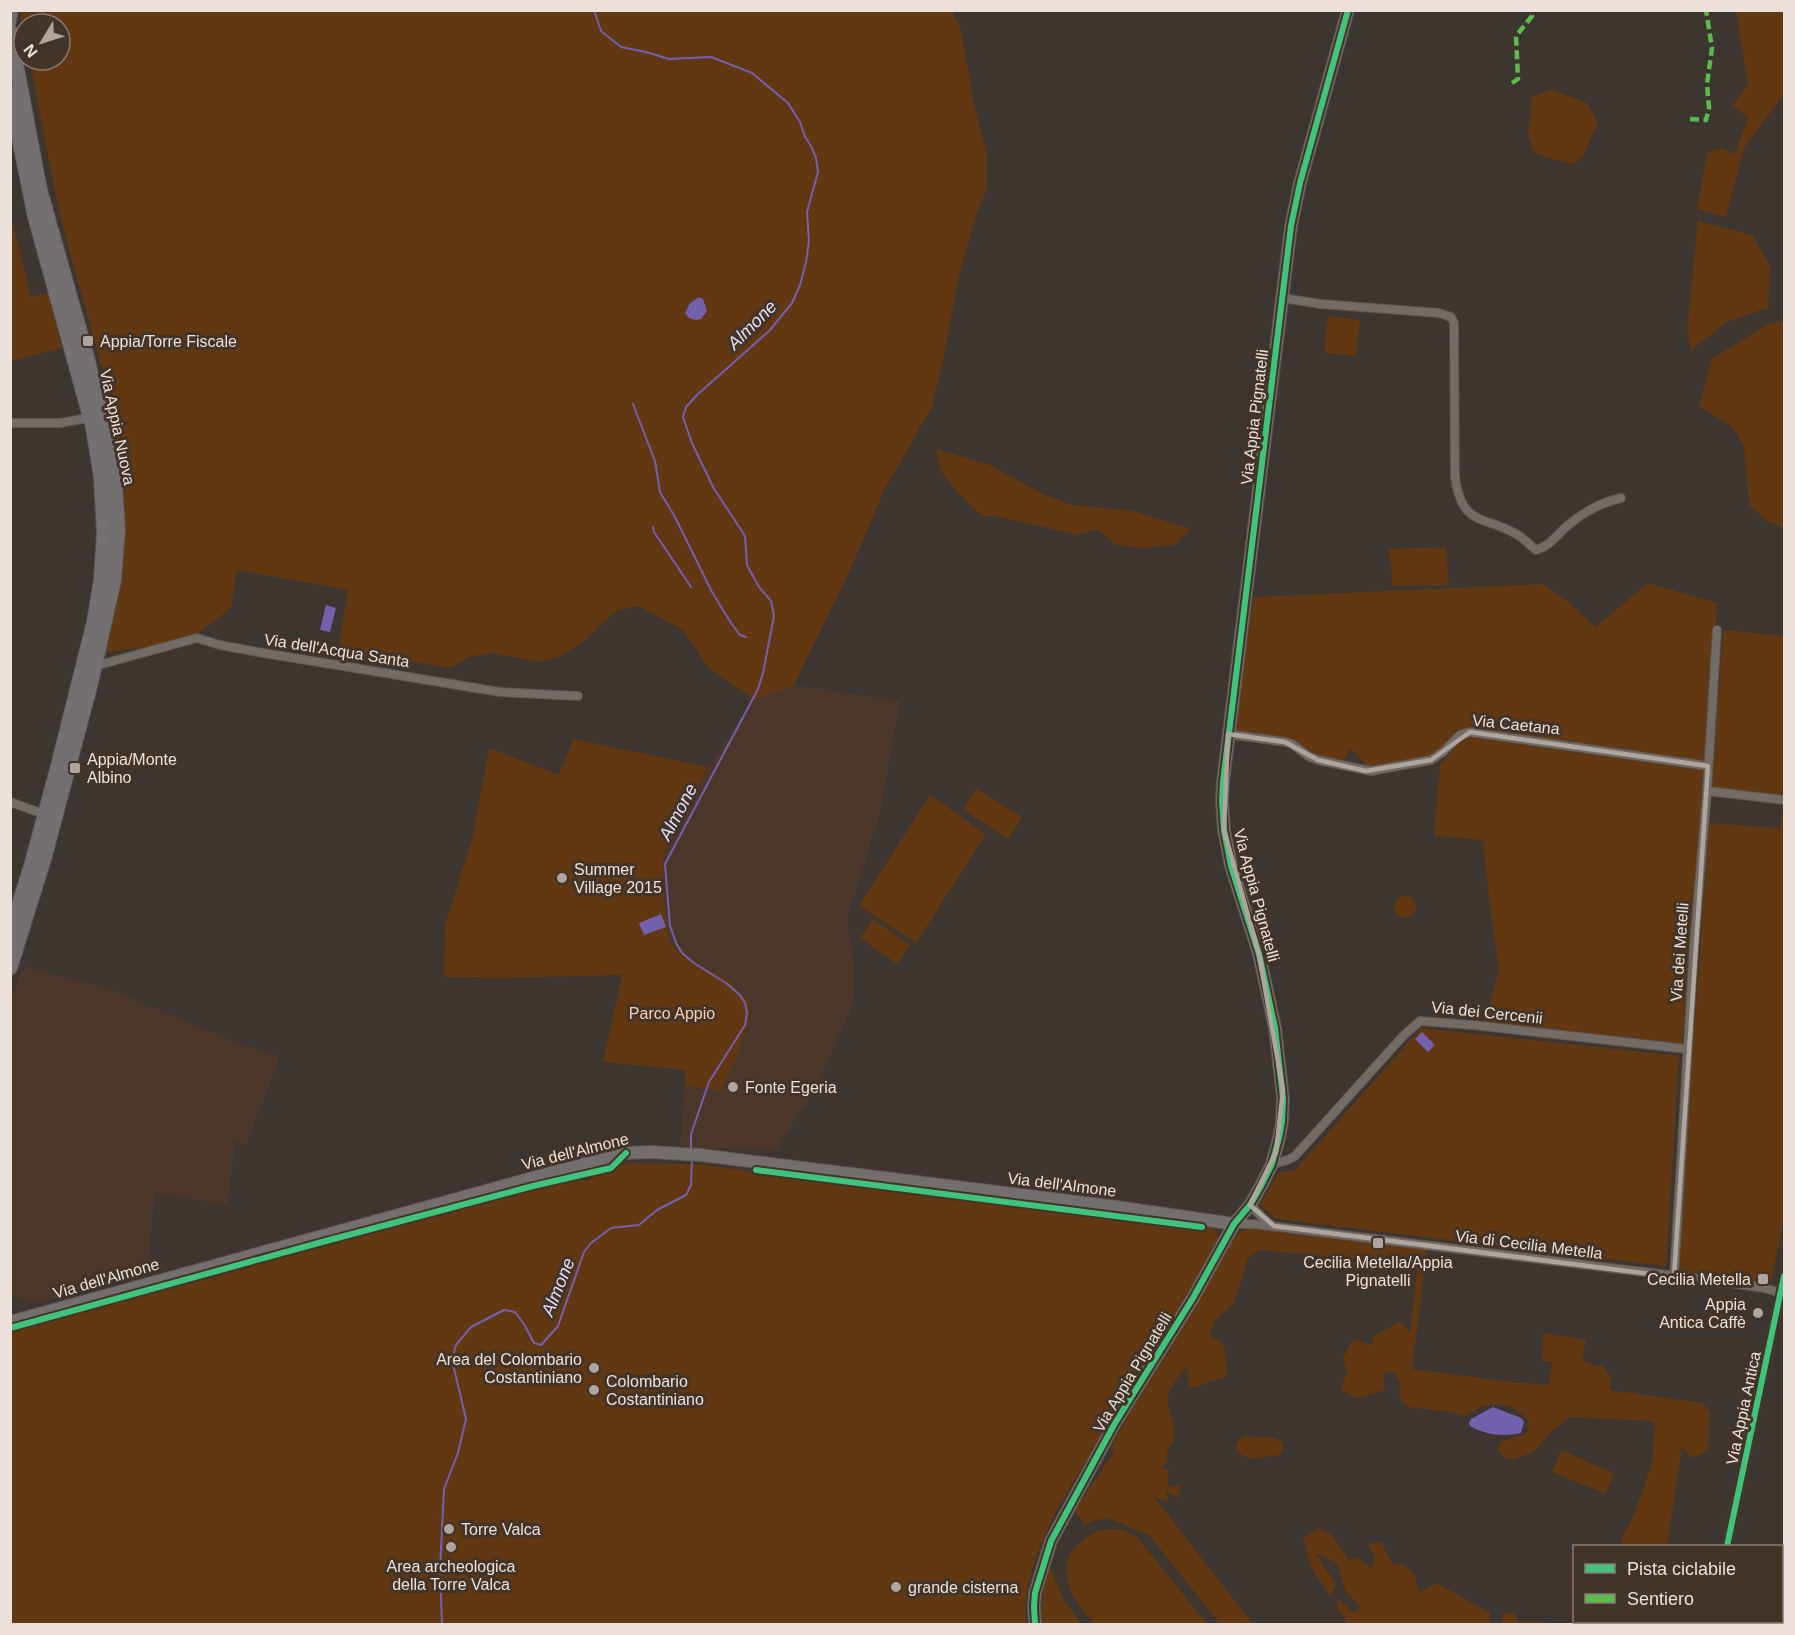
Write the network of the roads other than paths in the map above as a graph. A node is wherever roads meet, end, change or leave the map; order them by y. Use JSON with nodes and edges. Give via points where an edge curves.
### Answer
{"nodes":[{"id":1,"x":14,"y":10,"type":"edge"},
{"id":2,"x":1348,"y":10,"type":"edge"},
{"id":3,"x":10,"y":31,"type":"edge"},
{"id":4,"x":10,"y":93,"type":"edge"},
{"id":5,"x":1282,"y":298,"type":"junction"},
{"id":6,"x":96,"y":416,"type":"junction"},
{"id":7,"x":10,"y":423,"type":"edge"},
{"id":8,"x":1621,"y":498,"type":"dead end"},
{"id":9,"x":1717,"y":630,"type":"dead end"},
{"id":10,"x":95,"y":666,"type":"junction"},
{"id":11,"x":578,"y":696,"type":"dead end"},
{"id":12,"x":1228,"y":734,"type":"junction"},
{"id":13,"x":1708,"y":766,"type":"junction"},
{"id":14,"x":1707,"y":791,"type":"junction"},
{"id":15,"x":1785,"y":800,"type":"edge"},
{"id":16,"x":10,"y":802,"type":"edge"},
{"id":17,"x":50,"y":816,"type":"junction"},
{"id":18,"x":10,"y":933,"type":"edge"},
{"id":19,"x":10,"y":968,"type":"edge"},
{"id":20,"x":1688,"y":1049,"type":"junction"},
{"id":21,"x":1272,"y":1164,"type":"junction"},
{"id":22,"x":1250,"y":1205,"type":"junction"},
{"id":23,"x":1234,"y":1224,"type":"junction"},
{"id":24,"x":1274,"y":1227,"type":"junction"},
{"id":25,"x":1785,"y":1276,"type":"edge"},
{"id":26,"x":1674,"y":1277,"type":"junction"},
{"id":27,"x":1781,"y":1293,"type":"junction"},
{"id":28,"x":10,"y":1322,"type":"edge"},
{"id":29,"x":1727,"y":1545,"type":"edge"},
{"id":30,"x":1035,"y":1624,"type":"edge"}],
"edges":[{"from":1,"to":3,"type":"street"},
{"from":2,"to":5,"type":"main road","name":"Via Appia Pignatelli","via":[[1298,191]]},
{"from":3,"to":6,"type":"main road","name":"Via Appia Nuova","via":[[40,190]]},
{"from":4,"to":6,"type":"main road","name":"Via Appia Nuova","via":[[35,217]]},
{"from":5,"to":8,"type":"street","via":[[1451,317],[1456,489],[1471,514],[1483,522],[1520,536],[1536,550],[1545,548],[1589,508]]},
{"from":5,"to":12,"type":"main road","name":"Via Appia Pignatelli"},
{"from":6,"to":7,"type":"street","via":[[60,423]]},
{"from":6,"to":10,"type":"main road","name":"Via Appia Nuova","via":[[115,484],[118,549]]},
{"from":6,"to":17,"type":"main road","name":"Via Appia Nuova","via":[[103,497],[101,580]]},
{"from":9,"to":13,"type":"street","name":"Via dei Metelli"},
{"from":10,"to":11,"type":"street","name":"Via dell'Acqua Santa","via":[[197,638],[500,692]]},
{"from":10,"to":17,"type":"main road","name":"Via Appia Nuova"},
{"from":12,"to":13,"type":"street","name":"Via Caetana","via":[[1285,742],[1311,758],[1366,771],[1431,759],[1460,735],[1470,732]]},
{"from":12,"to":21,"type":"main road","name":"Via Appia Pignatelli","via":[[1222,792],[1224,830],[1231,866],[1259,954],[1283,1090],[1282,1122]]},
{"from":13,"to":14,"type":"street","name":"Via dei Metelli"},
{"from":14,"to":15,"type":"street"},
{"from":14,"to":20,"type":"street","name":"Via dei Metelli"},
{"from":16,"to":17,"type":"street"},
{"from":17,"to":18,"type":"main road","name":"Via Appia Nuova"},
{"from":17,"to":19,"type":"main road","name":"Via Appia Nuova","via":[[32,903]]},
{"from":20,"to":21,"type":"street","name":"Via dei Cercenii","via":[[1420,1021],[1295,1156]]},
{"from":20,"to":26,"type":"street","name":"Via dei Metelli"},
{"from":21,"to":22,"type":"main road","name":"Via Appia Pignatelli"},
{"from":22,"to":23,"type":"main road","name":"Via Appia Pignatelli"},
{"from":22,"to":24,"type":"street"},
{"from":23,"to":24,"type":"street","name":"Via di Cecilia Metella"},
{"from":23,"to":28,"type":"main road","name":"Via dell'Almone","via":[[700,1155],[626,1154]]},
{"from":23,"to":30,"type":"main road","name":"Via Appia Pignatelli","via":[[1115,1423],[1051,1541],[1035,1593]]},
{"from":24,"to":26,"type":"street","name":"Via di Cecilia Metella"},
{"from":25,"to":27,"type":"street","name":"Via Appia Antica"},
{"from":26,"to":27,"type":"street","name":"Via di Cecilia Metella"},
{"from":27,"to":29,"type":"street","name":"Via Appia Antica"}]}
